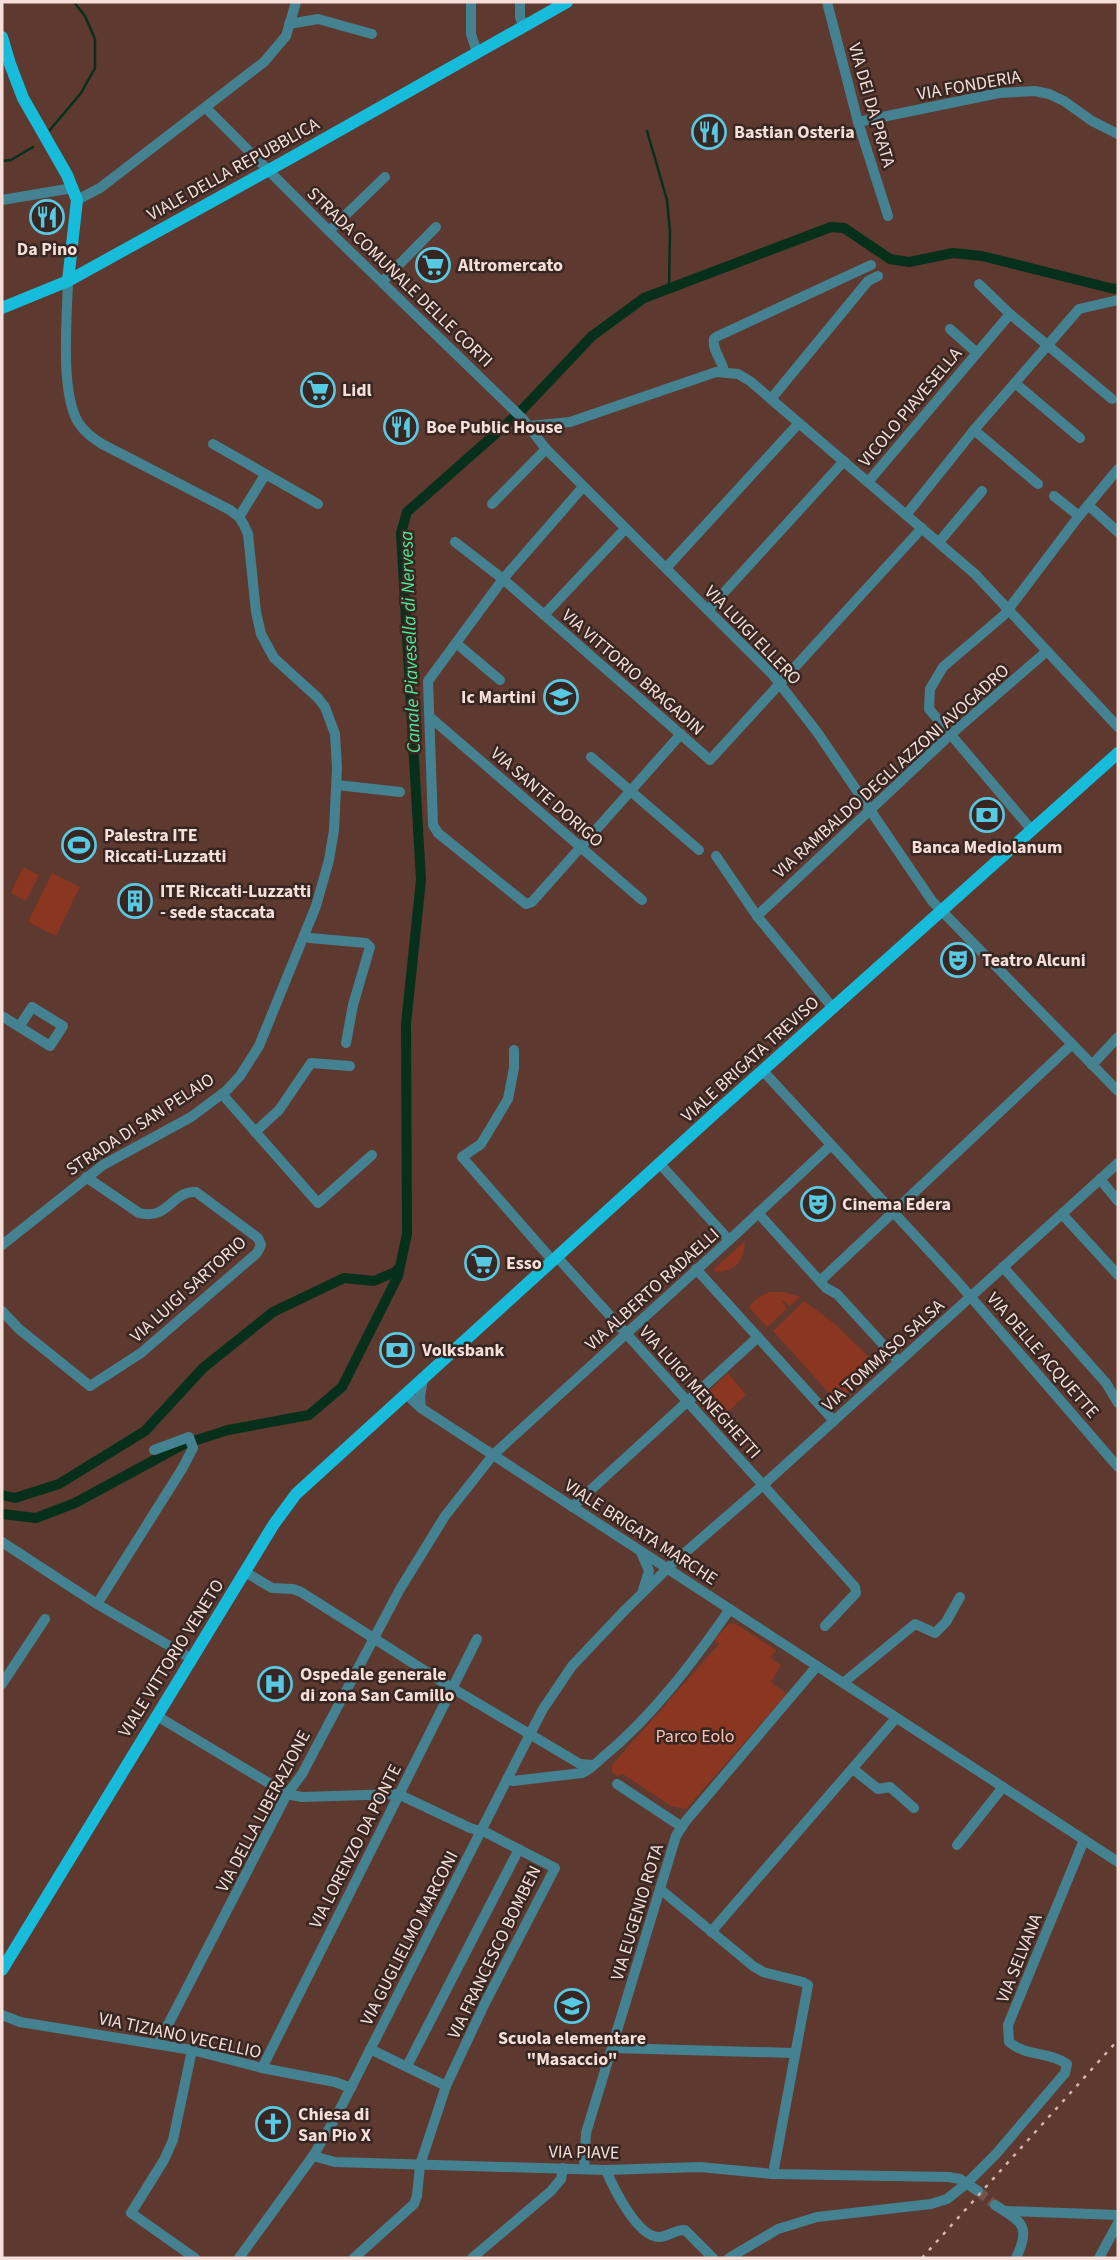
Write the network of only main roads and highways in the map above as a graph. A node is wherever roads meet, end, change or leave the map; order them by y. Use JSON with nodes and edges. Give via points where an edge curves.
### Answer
{"nodes":[{"id":1,"x":567,"y":2,"type":"edge"},
{"id":2,"x":2,"y":37,"type":"edge"},
{"id":3,"x":68,"y":281,"type":"junction"},
{"id":4,"x":2,"y":308,"type":"edge"},
{"id":5,"x":1118,"y":752,"type":"edge"},
{"id":6,"x":406,"y":1394,"type":"joint"},
{"id":7,"x":2,"y":1970,"type":"edge"}],
"edges":[{"from":1,"to":3,"type":"main road","name":"VIALE DELLA REPUBBLICA"},
{"from":2,"to":3,"type":"main road","via":[[23,99],[75,194]]},
{"from":3,"to":4,"type":"main road","name":"VIALE DELLA REPUBBLICA"},
{"from":5,"to":6,"type":"main road","name":"VIALE BRIGATA TREVISO"},
{"from":6,"to":7,"type":"main road","name":"VIALE VITTORIO VENETO","via":[[296,1494],[274,1524]]}]}
